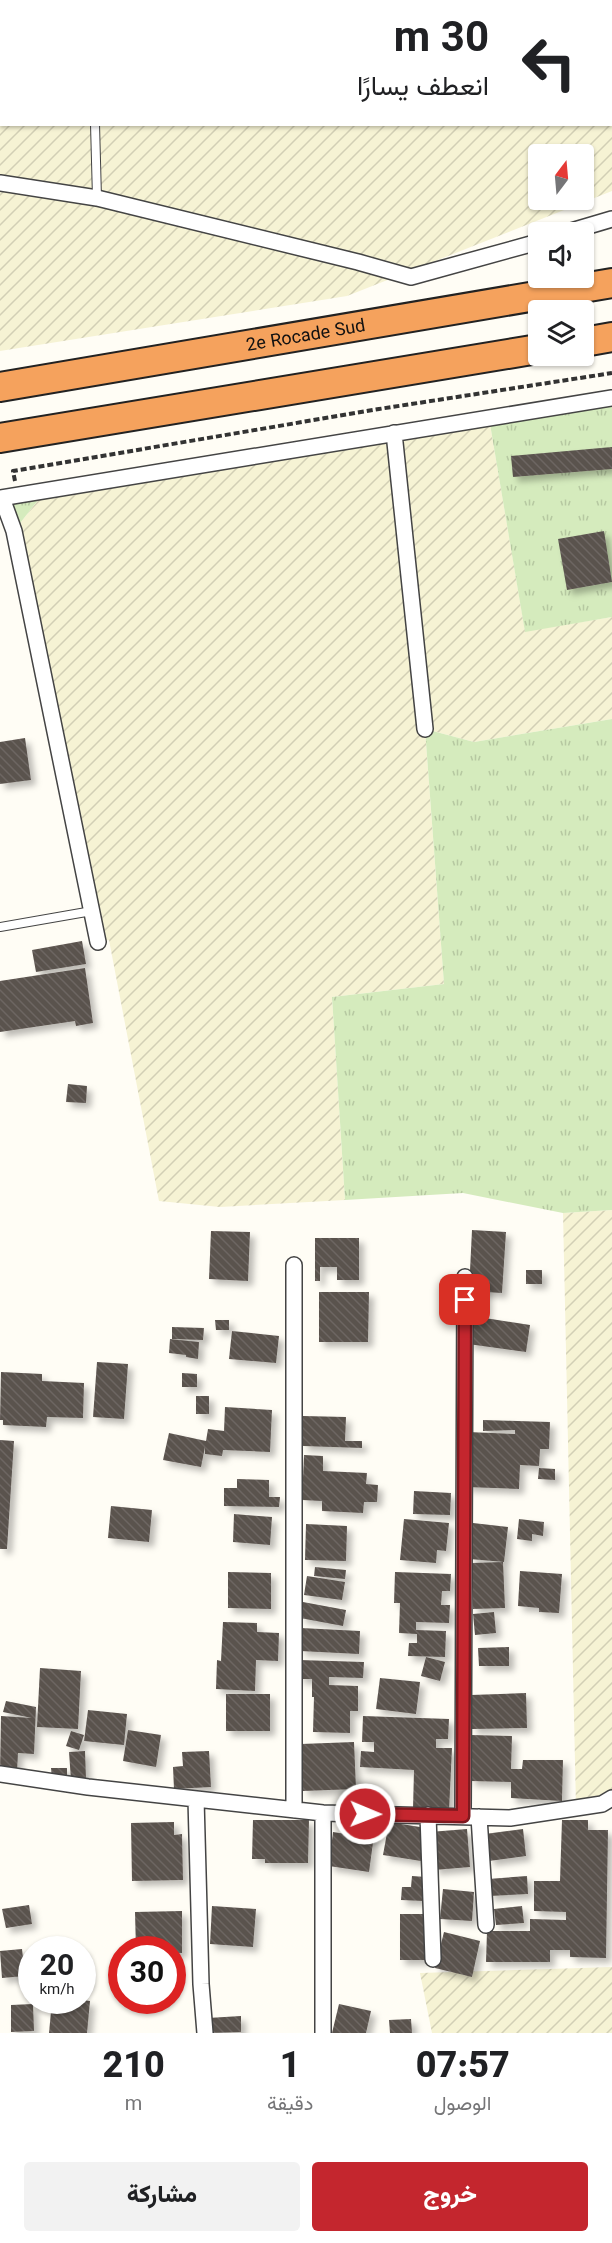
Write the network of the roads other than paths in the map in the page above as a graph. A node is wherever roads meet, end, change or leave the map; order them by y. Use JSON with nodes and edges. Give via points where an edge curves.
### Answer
{"nodes":[{"id":1,"x":94,"y":126,"type":"edge"},
{"id":2,"x":0,"y":183,"type":"edge"},
{"id":3,"x":98,"y":198,"type":"junction"},
{"id":4,"x":612,"y":219,"type":"edge"},
{"id":5,"x":594,"y":224,"type":"edge"},
{"id":6,"x":528,"y":245,"type":"edge"},
{"id":7,"x":612,"y":283,"type":"edge"},
{"id":8,"x":612,"y":337,"type":"edge"},
{"id":9,"x":594,"y":340,"type":"edge"},
{"id":10,"x":528,"y":351,"type":"edge"},
{"id":11,"x":0,"y":387,"type":"edge"},
{"id":12,"x":612,"y":398,"type":"edge"},
{"id":13,"x":394,"y":433,"type":"junction"},
{"id":14,"x":0,"y":438,"type":"edge"},
{"id":15,"x":1,"y":498,"type":"edge"},
{"id":16,"x":425,"y":729,"type":"dead end"},
{"id":17,"x":92,"y":911,"type":"junction"},
{"id":18,"x":0,"y":927,"type":"edge"},
{"id":19,"x":98,"y":942,"type":"dead end"},
{"id":20,"x":294,"y":1265,"type":"dead end"},
{"id":21,"x":465,"y":1277,"type":"dead end"},
{"id":22,"x":0,"y":1774,"type":"edge"},
{"id":23,"x":612,"y":1798,"type":"edge"},
{"id":24,"x":196,"y":1799,"type":"junction"},
{"id":25,"x":294,"y":1810,"type":"junction"},
{"id":26,"x":323,"y":1814,"type":"junction"},
{"id":27,"x":428,"y":1815,"type":"junction"},
{"id":28,"x":463,"y":1816,"type":"junction"},
{"id":29,"x":479,"y":1817,"type":"junction"},
{"id":30,"x":486,"y":1925,"type":"dead end"},
{"id":31,"x":433,"y":1959,"type":"dead end"},
{"id":32,"x":205,"y":2033,"type":"edge"},
{"id":33,"x":323,"y":2033,"type":"edge"}],
"edges":[{"from":1,"to":3,"type":"lane"},
{"from":2,"to":3,"type":"street"},
{"from":3,"to":6,"type":"street","via":[[411,277]]},
{"from":4,"to":5,"type":"street"},
{"from":7,"to":11,"type":"highway","name":"2e Rocade Sud"},
{"from":8,"to":9,"type":"highway"},
{"from":10,"to":14,"type":"highway"},
{"from":12,"to":13,"type":"street"},
{"from":13,"to":15,"type":"street"},
{"from":13,"to":16,"type":"street"},
{"from":15,"to":17,"type":"street","via":[[14,531]]},
{"from":17,"to":18,"type":"lane"},
{"from":17,"to":19,"type":"street"},
{"from":20,"to":25,"type":"street"},
{"from":21,"to":28,"type":"street"},
{"from":22,"to":24,"type":"street"},
{"from":23,"to":29,"type":"street","via":[[602,1804],[510,1818]]},
{"from":24,"to":25,"type":"street"},
{"from":24,"to":32,"type":"street"},
{"from":25,"to":26,"type":"street"},
{"from":26,"to":27,"type":"street"},
{"from":26,"to":33,"type":"street"},
{"from":27,"to":28,"type":"street"},
{"from":27,"to":31,"type":"street"},
{"from":28,"to":29,"type":"street"},
{"from":29,"to":30,"type":"street"}]}
